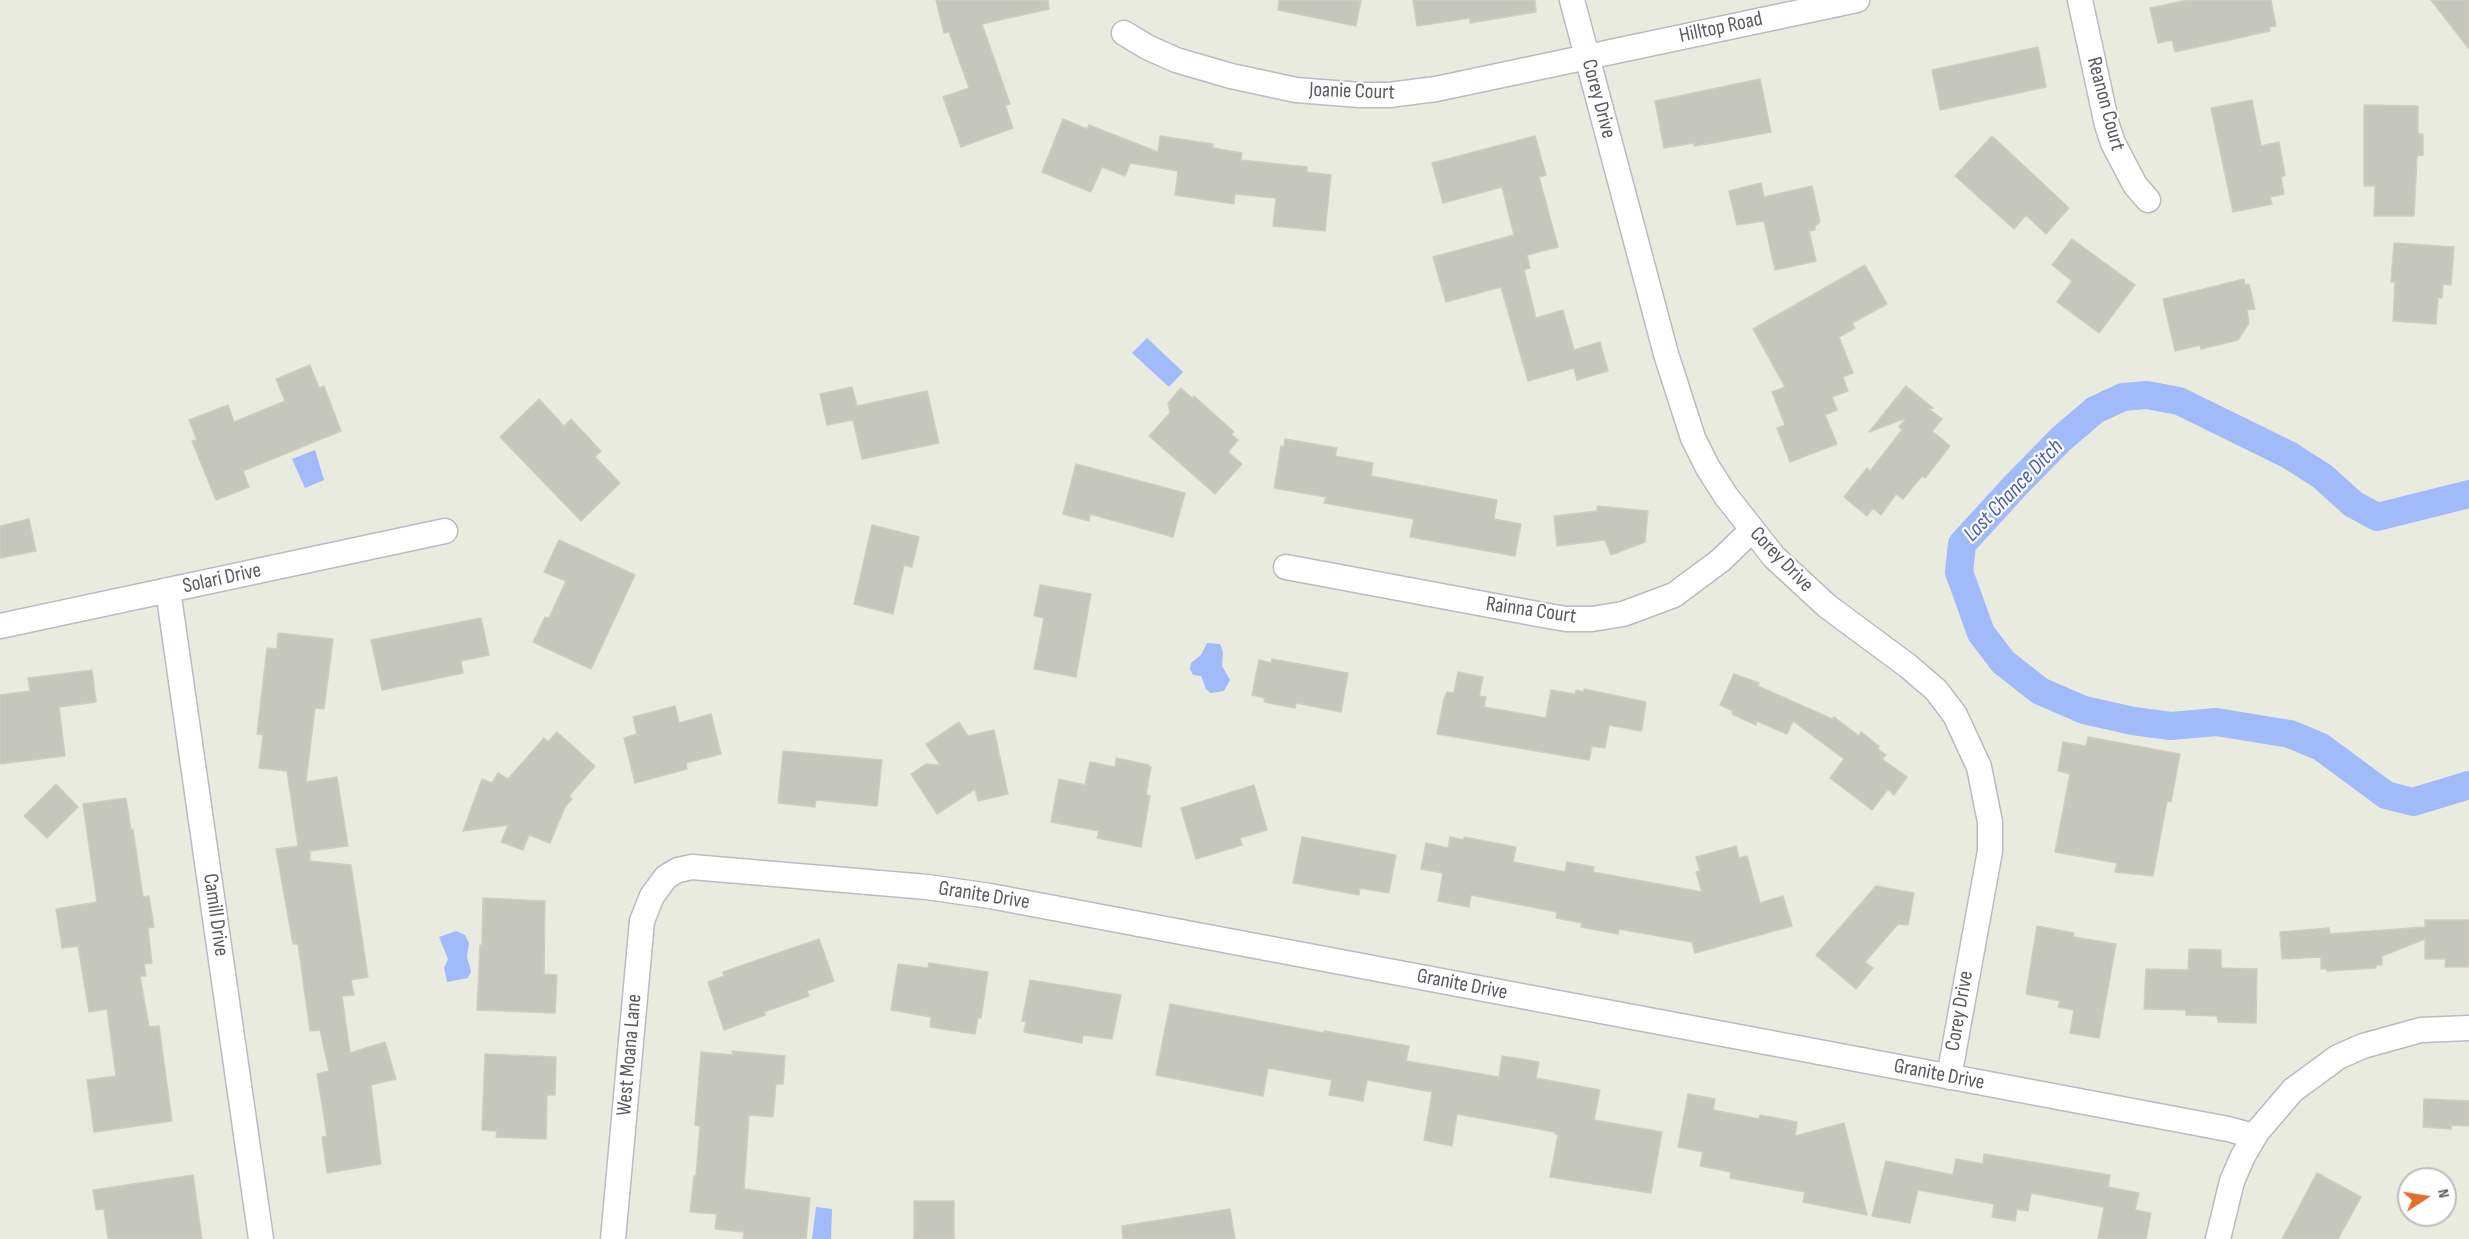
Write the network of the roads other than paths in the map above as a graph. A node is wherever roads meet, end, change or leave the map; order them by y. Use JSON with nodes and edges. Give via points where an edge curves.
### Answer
{"nodes":[{"id":1,"x":1572,"y":0,"type":"edge"},
{"id":2,"x":1857,"y":0,"type":"edge"},
{"id":3,"x":2080,"y":0,"type":"edge"},
{"id":4,"x":1124,"y":33,"type":"dead end"},
{"id":5,"x":1586,"y":57,"type":"junction"},
{"id":6,"x":2148,"y":200,"type":"dead end"},
{"id":7,"x":1752,"y":530,"type":"junction"},
{"id":8,"x":445,"y":531,"type":"dead end"},
{"id":9,"x":1286,"y":567,"type":"dead end"},
{"id":10,"x":168,"y":590,"type":"junction"},
{"id":11,"x":0,"y":626,"type":"edge"},
{"id":12,"x":666,"y":877,"type":"joint"},
{"id":13,"x":2469,"y":1028,"type":"edge"},
{"id":14,"x":1949,"y":1077,"type":"junction"},
{"id":15,"x":2254,"y":1136,"type":"junction"},
{"id":16,"x":261,"y":1239,"type":"edge"},
{"id":17,"x":613,"y":1239,"type":"edge"},
{"id":18,"x":2218,"y":1239,"type":"edge"}],
"edges":[{"from":1,"to":5,"type":"street","name":"Corey Drive"},
{"from":2,"to":5,"type":"street","name":"Hilltop Road"},
{"from":3,"to":6,"type":"street","name":"Reanon Court","via":[[2110,134],[2122,165]]},
{"from":4,"to":5,"type":"street","name":"Joanie Court","via":[[1176,60],[1231,76],[1296,90],[1360,95],[1436,89]]},
{"from":5,"to":7,"type":"street","name":"Corey Drive","via":[[1690,429],[1708,468]]},
{"from":7,"to":9,"type":"street","name":"Rainna Court","via":[[1721,560],[1674,595],[1623,614],[1592,619],[1566,619]]},
{"from":7,"to":14,"type":"street","name":"Corey Drive","via":[[1774,557],[1827,606],[1936,690],[1955,715],[1979,767],[1990,822],[1990,851]]},
{"from":8,"to":10,"type":"street","name":"Solari Drive"},
{"from":10,"to":11,"type":"street","name":"Solari Drive"},
{"from":10,"to":16,"type":"street","name":"Camill Drive"},
{"from":12,"to":14,"type":"street","name":"Granite Drive","via":[[692,867],[713,867],[966,892]]},
{"from":12,"to":17,"type":"street","name":"West Moana Lane","via":[[652,896],[642,921]]},
{"from":13,"to":15,"type":"street","via":[[2421,1030],[2363,1046],[2338,1058],[2293,1090]]},
{"from":14,"to":15,"type":"street","name":"Granite Drive"},
{"from":15,"to":18,"type":"street","via":[[2232,1181]]}]}
